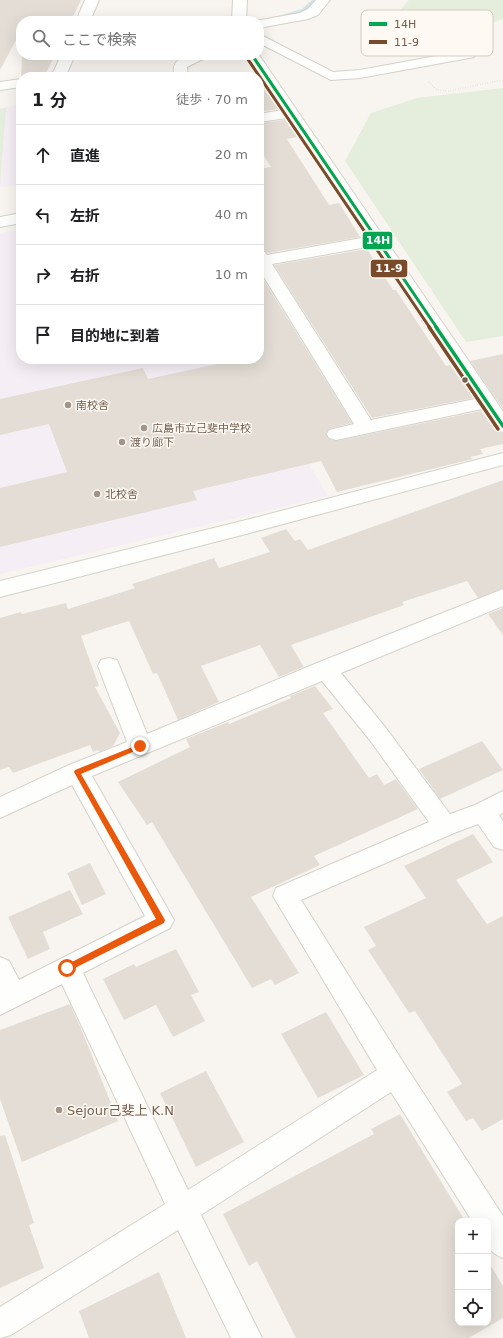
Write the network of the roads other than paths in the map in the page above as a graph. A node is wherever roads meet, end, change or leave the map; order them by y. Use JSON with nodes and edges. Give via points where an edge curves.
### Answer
{"nodes":[{"id":1,"x":92,"y":0,"type":"edge"},
{"id":2,"x":240,"y":0,"type":"edge"},
{"id":3,"x":323,"y":0,"type":"edge"},
{"id":4,"x":85,"y":16,"type":"edge"},
{"id":5,"x":239,"y":16,"type":"edge"},
{"id":6,"x":264,"y":23,"type":"edge"},
{"id":7,"x":264,"y":41,"type":"edge"},
{"id":8,"x":459,"y":56,"type":"edge"},
{"id":9,"x":66,"y":60,"type":"edge"},
{"id":10,"x":190,"y":60,"type":"edge"},
{"id":11,"x":255,"y":60,"type":"edge"},
{"id":12,"x":60,"y":72,"type":"edge"},
{"id":13,"x":180,"y":72,"type":"edge"},
{"id":14,"x":263,"y":72,"type":"edge"},
{"id":15,"x":264,"y":73,"type":"edge"},
{"id":16,"x":16,"y":84,"type":"edge"},
{"id":17,"x":0,"y":86,"type":"edge"},
{"id":18,"x":290,"y":113,"type":"junction"},
{"id":19,"x":264,"y":117,"type":"edge"},
{"id":20,"x":16,"y":219,"type":"edge"},
{"id":21,"x":0,"y":222,"type":"edge"},
{"id":22,"x":377,"y":240,"type":"junction"},
{"id":23,"x":264,"y":258,"type":"edge"},
{"id":24,"x":264,"y":263,"type":"edge"},
{"id":25,"x":487,"y":402,"type":"junction"},
{"id":26,"x":503,"y":426,"type":"edge"},
{"id":27,"x":366,"y":428,"type":"junction"},
{"id":28,"x":336,"y":434,"type":"dead end"},
{"id":29,"x":503,"y":459,"type":"edge"},
{"id":30,"x":0,"y":589,"type":"edge"},
{"id":31,"x":503,"y":597,"type":"edge"},
{"id":32,"x":109,"y":666,"type":"dead end"},
{"id":33,"x":325,"y":669,"type":"junction"},
{"id":34,"x":140,"y":746,"type":"junction"},
{"id":35,"x":77,"y":772,"type":"junction"},
{"id":36,"x":493,"y":807,"type":"edge"},
{"id":37,"x":0,"y":808,"type":"edge"},
{"id":38,"x":445,"y":826,"type":"junction"},
{"id":39,"x":503,"y":840,"type":"edge"},
{"id":40,"x":67,"y":968,"type":"junction"},
{"id":41,"x":0,"y":969,"type":"edge"},
{"id":42,"x":7,"y":999,"type":"edge"},
{"id":43,"x":395,"y":1074,"type":"junction"},
{"id":44,"x":183,"y":1210,"type":"junction"},
{"id":45,"x":503,"y":1244,"type":"edge"},
{"id":46,"x":0,"y":1324,"type":"edge"},
{"id":47,"x":247,"y":1338,"type":"edge"}],
"edges":[{"from":1,"to":4,"type":"street"},
{"from":2,"to":5,"type":"street"},
{"from":3,"to":6,"type":"street","via":[[313,12],[303,16]]},
{"from":7,"to":8,"type":"street","via":[[332,76],[360,74]]},
{"from":9,"to":12,"type":"street"},
{"from":10,"to":13,"type":"street","via":[[180,65]]},
{"from":11,"to":14,"type":"street"},
{"from":15,"to":18,"type":"street"},
{"from":16,"to":17,"type":"street"},
{"from":18,"to":19,"type":"street"},
{"from":18,"to":22,"type":"street"},
{"from":20,"to":21,"type":"street"},
{"from":22,"to":23,"type":"street"},
{"from":22,"to":25,"type":"street"},
{"from":24,"to":27,"type":"street"},
{"from":25,"to":26,"type":"street"},
{"from":25,"to":27,"type":"street"},
{"from":27,"to":28,"type":"street"},
{"from":29,"to":30,"type":"street"},
{"from":31,"to":33,"type":"street"},
{"from":32,"to":34,"type":"street"},
{"from":33,"to":34,"type":"street"},
{"from":33,"to":38,"type":"street","via":[[377,732]]},
{"from":34,"to":35,"type":"street"},
{"from":35,"to":37,"type":"street"},
{"from":35,"to":40,"type":"street","via":[[161,920]]},
{"from":36,"to":38,"type":"street"},
{"from":36,"to":39,"type":"street"},
{"from":38,"to":43,"type":"street","via":[[285,896]]},
{"from":40,"to":42,"type":"street"},
{"from":40,"to":44,"type":"street"},
{"from":41,"to":42,"type":"street"},
{"from":43,"to":44,"type":"street"},
{"from":43,"to":45,"type":"street"},
{"from":44,"to":46,"type":"street"},
{"from":44,"to":47,"type":"street"}]}
